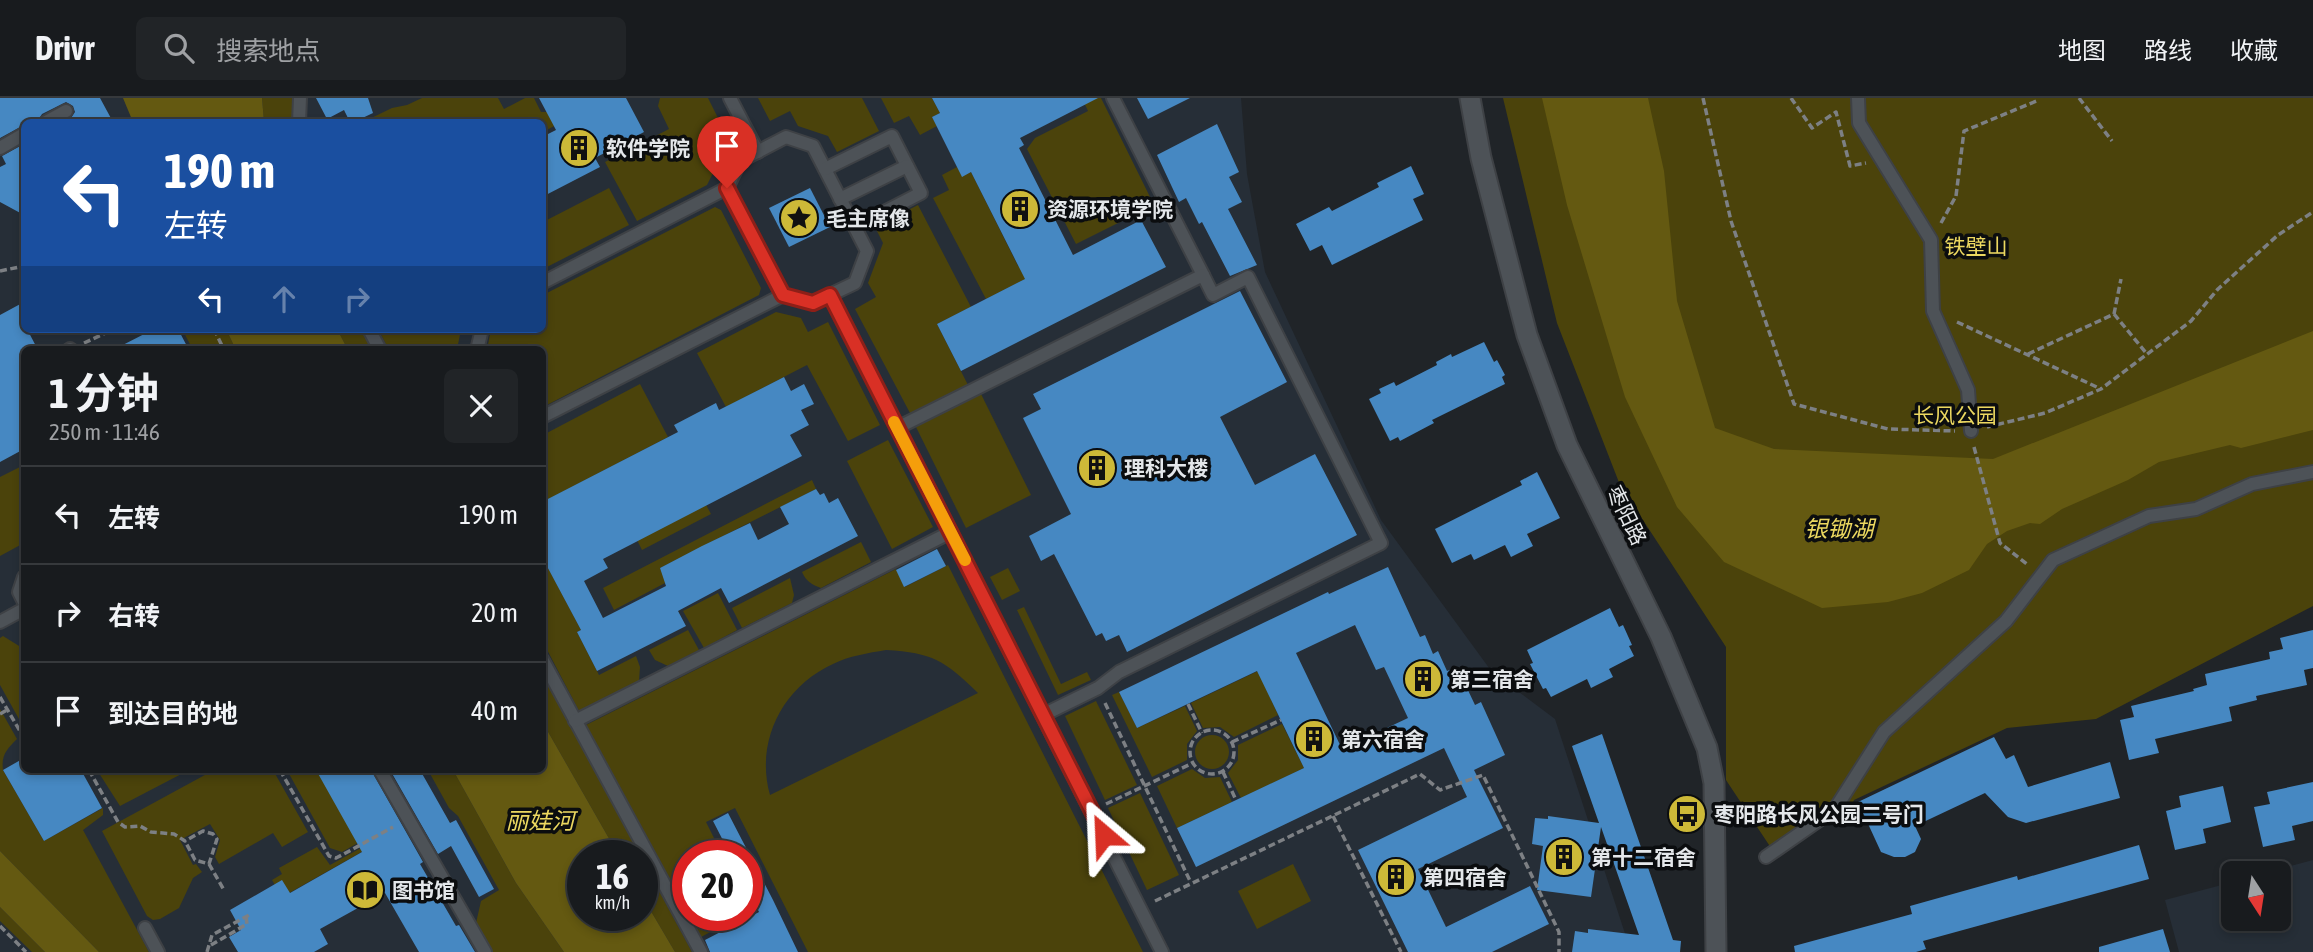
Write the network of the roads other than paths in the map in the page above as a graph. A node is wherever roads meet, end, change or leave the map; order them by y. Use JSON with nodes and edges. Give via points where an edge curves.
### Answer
{"nodes":[{"id":1,"x":300,"y":98,"type":"edge"},
{"id":2,"x":730,"y":98,"type":"edge"},
{"id":3,"x":1113,"y":98,"type":"edge"},
{"id":4,"x":1470,"y":98,"type":"edge"},
{"id":5,"x":1858,"y":98,"type":"edge"},
{"id":6,"x":66,"y":111,"type":"dead end"},
{"id":7,"x":51,"y":119,"type":"edge"},
{"id":8,"x":299,"y":119,"type":"edge"},
{"id":9,"x":21,"y":137,"type":"edge"},
{"id":10,"x":0,"y":148,"type":"edge"},
{"id":11,"x":758,"y":152,"type":"junction"},
{"id":12,"x":907,"y":166,"type":"junction"},
{"id":13,"x":825,"y":169,"type":"junction"},
{"id":14,"x":727,"y":188,"type":"junction"},
{"id":15,"x":840,"y":199,"type":"junction"},
{"id":16,"x":855,"y":226,"type":"junction"},
{"id":17,"x":1203,"y":275,"type":"junction"},
{"id":18,"x":546,"y":281,"type":"edge"},
{"id":19,"x":783,"y":295,"type":"junction"},
{"id":20,"x":830,"y":295,"type":"junction"},
{"id":21,"x":546,"y":415,"type":"edge"},
{"id":22,"x":897,"y":428,"type":"junction"},
{"id":23,"x":1972,"y":431,"type":"road end"},
{"id":24,"x":2313,"y":472,"type":"edge"},
{"id":25,"x":951,"y":532,"type":"junction"},
{"id":26,"x":21,"y":611,"type":"edge"},
{"id":27,"x":0,"y":622,"type":"edge"},
{"id":28,"x":546,"y":667,"type":"edge"},
{"id":29,"x":1043,"y":715,"type":"junction"},
{"id":30,"x":575,"y":721,"type":"junction"},
{"id":31,"x":382,"y":773,"type":"edge"},
{"id":32,"x":1766,"y":857,"type":"dead end"},
{"id":33,"x":145,"y":928,"type":"dead end"},
{"id":34,"x":158,"y":952,"type":"edge"},
{"id":35,"x":485,"y":952,"type":"edge"},
{"id":36,"x":701,"y":952,"type":"edge"},
{"id":37,"x":1162,"y":952,"type":"edge"},
{"id":38,"x":1716,"y":952,"type":"edge"}],
"edges":[{"from":1,"to":8,"type":"lane"},
{"from":2,"to":11,"type":"lane"},
{"from":3,"to":17,"type":"lane"},
{"from":4,"to":38,"type":"street","name":"枣阳路","via":[[1527,335],[1567,446],[1661,637],[1707,748],[1714,783]]},
{"from":5,"to":23,"type":"lane","via":[[1858,123],[1931,240],[1933,311],[1968,390]]},
{"from":6,"to":7,"type":"lane"},
{"from":9,"to":10,"type":"lane"},
{"from":11,"to":13,"type":"lane","via":[[786,137],[813,146]]},
{"from":11,"to":14,"type":"lane","via":[[740,161]]},
{"from":12,"to":13,"type":"lane","via":[[892,136]]},
{"from":12,"to":15,"type":"lane"},
{"from":12,"to":16,"type":"lane","via":[[921,193]]},
{"from":13,"to":15,"type":"lane"},
{"from":14,"to":18,"type":"lane"},
{"from":14,"to":19,"type":"lane"},
{"from":15,"to":16,"type":"lane"},
{"from":16,"to":20,"type":"lane","via":[[867,251],[855,283]]},
{"from":17,"to":22,"type":"lane"},
{"from":17,"to":29,"type":"lane","via":[[1213,295],[1248,277],[1381,543],[1119,672],[1098,688]]},
{"from":19,"to":20,"type":"lane","via":[[813,303]]},
{"from":19,"to":21,"type":"lane"},
{"from":20,"to":22,"type":"lane"},
{"from":22,"to":25,"type":"lane"},
{"from":24,"to":32,"type":"lane","via":[[2252,484],[2196,509],[2149,516],[2053,560],[2006,621],[1884,732],[1835,809]]},
{"from":25,"to":29,"type":"lane"},
{"from":25,"to":30,"type":"lane"},
{"from":26,"to":27,"type":"lane"},
{"from":28,"to":30,"type":"lane"},
{"from":29,"to":37,"type":"lane"},
{"from":30,"to":36,"type":"lane"},
{"from":31,"to":35,"type":"lane"},
{"from":33,"to":34,"type":"lane"}]}
